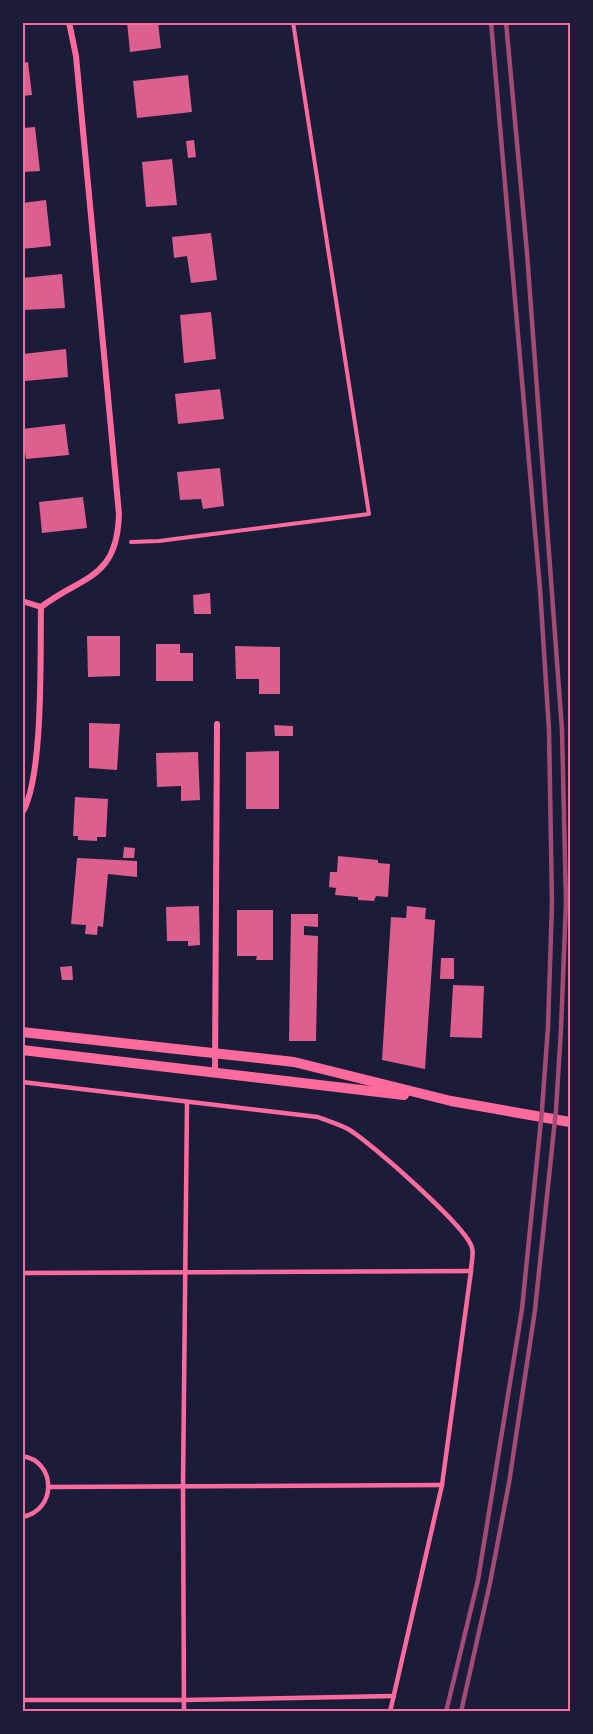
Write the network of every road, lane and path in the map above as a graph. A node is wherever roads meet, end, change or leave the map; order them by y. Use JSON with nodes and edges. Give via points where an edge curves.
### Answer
{"nodes":[{"id":1,"x":69,"y":22,"type":"edge"},
{"id":2,"x":293,"y":22,"type":"edge"},
{"id":3,"x":116,"y":542,"type":"junction"},
{"id":4,"x":22,"y":601,"type":"edge"},
{"id":5,"x":41,"y":607,"type":"junction"},
{"id":6,"x":217,"y":724,"type":"dead end"},
{"id":7,"x":22,"y":813,"type":"edge"},
{"id":8,"x":22,"y":1032,"type":"edge"},
{"id":9,"x":22,"y":1050,"type":"edge"},
{"id":10,"x":215,"y":1053,"type":"junction"},
{"id":11,"x":215,"y":1072,"type":"junction"},
{"id":12,"x":22,"y":1082,"type":"edge"},
{"id":13,"x":451,"y":1101,"type":"junction"},
{"id":14,"x":187,"y":1102,"type":"junction"},
{"id":15,"x":570,"y":1122,"type":"edge"},
{"id":16,"x":471,"y":1271,"type":"junction"},
{"id":17,"x":186,"y":1272,"type":"junction"},
{"id":18,"x":22,"y":1273,"type":"edge"},
{"id":19,"x":22,"y":1456,"type":"edge"},
{"id":20,"x":442,"y":1485,"type":"junction"},
{"id":21,"x":49,"y":1487,"type":"junction"},
{"id":22,"x":183,"y":1487,"type":"junction"},
{"id":23,"x":22,"y":1517,"type":"edge"},
{"id":24,"x":394,"y":1696,"type":"junction"},
{"id":25,"x":22,"y":1700,"type":"edge"},
{"id":26,"x":184,"y":1700,"type":"junction"},
{"id":27,"x":184,"y":1712,"type":"edge"},
{"id":28,"x":390,"y":1712,"type":"edge"}],
"edges":[{"from":1,"to":3,"type":"street","via":[[76,56],[119,514]]},
{"from":2,"to":3,"type":"path","via":[[369,514],[159,541]]},
{"from":3,"to":5,"type":"street","via":[[99,570]]},
{"from":4,"to":5,"type":"street"},
{"from":5,"to":7,"type":"street","via":[[37,745],[28,804]]},
{"from":6,"to":10,"type":"street"},
{"from":8,"to":10,"type":"street"},
{"from":9,"to":11,"type":"street"},
{"from":10,"to":11,"type":"street"},
{"from":10,"to":13,"type":"street","via":[[294,1062]]},
{"from":11,"to":13,"type":"street"},
{"from":12,"to":14,"type":"lane"},
{"from":13,"to":15,"type":"street"},
{"from":14,"to":16,"type":"lane","via":[[318,1118],[349,1130],[411,1181],[465,1234],[473,1248]]},
{"from":14,"to":17,"type":"lane"},
{"from":16,"to":17,"type":"lane"},
{"from":16,"to":20,"type":"lane"},
{"from":17,"to":18,"type":"lane"},
{"from":17,"to":22,"type":"lane"},
{"from":19,"to":21,"type":"lane","via":[[40,1464]]},
{"from":20,"to":22,"type":"lane"},
{"from":20,"to":24,"type":"lane"},
{"from":21,"to":22,"type":"lane"},
{"from":21,"to":23,"type":"lane","via":[[40,1509]]},
{"from":22,"to":26,"type":"lane"},
{"from":24,"to":26,"type":"lane"},
{"from":24,"to":28,"type":"lane"},
{"from":25,"to":26,"type":"lane"},
{"from":26,"to":27,"type":"lane"}]}
